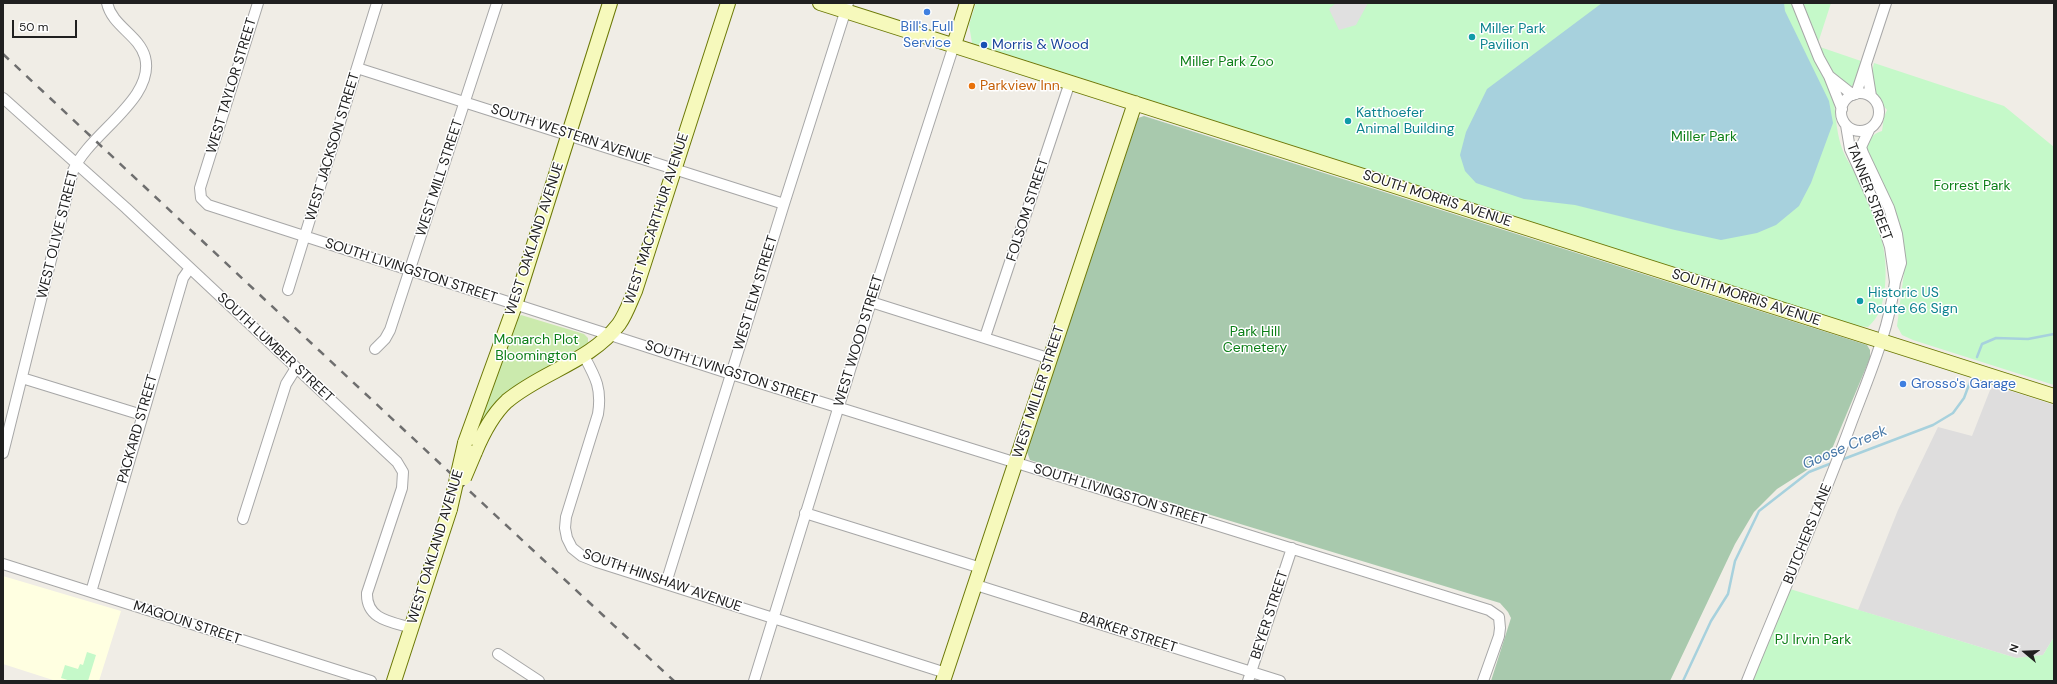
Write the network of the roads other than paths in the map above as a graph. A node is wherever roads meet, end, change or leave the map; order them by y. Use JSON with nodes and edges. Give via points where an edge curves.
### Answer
{"nodes":[{"id":1,"x":107,"y":3,"type":"edge"},
{"id":2,"x":258,"y":3,"type":"edge"},
{"id":3,"x":377,"y":3,"type":"edge"},
{"id":4,"x":497,"y":3,"type":"edge"},
{"id":5,"x":610,"y":3,"type":"edge"},
{"id":6,"x":728,"y":3,"type":"edge"},
{"id":7,"x":820,"y":3,"type":"edge"},
{"id":8,"x":967,"y":3,"type":"edge"},
{"id":9,"x":1797,"y":3,"type":"edge"},
{"id":10,"x":1886,"y":3,"type":"edge"},
{"id":11,"x":847,"y":7,"type":"edge"},
{"id":12,"x":954,"y":45,"type":"junction"},
{"id":13,"x":1866,"y":65,"type":"junction"},
{"id":14,"x":357,"y":68,"type":"junction"},
{"id":15,"x":1830,"y":76,"type":"junction"},
{"id":16,"x":1070,"y":82,"type":"junction"},
{"id":17,"x":1854,"y":94,"type":"junction"},
{"id":18,"x":1871,"y":96,"type":"junction"},
{"id":19,"x":3,"y":98,"type":"edge"},
{"id":20,"x":464,"y":101,"type":"junction"},
{"id":21,"x":1135,"y":103,"type":"junction"},
{"id":22,"x":1842,"y":109,"type":"junction"},
{"id":23,"x":1846,"y":125,"type":"junction"},
{"id":24,"x":1868,"y":130,"type":"junction"},
{"id":25,"x":568,"y":134,"type":"junction"},
{"id":26,"x":76,"y":163,"type":"junction"},
{"id":27,"x":207,"y":168,"type":"joint"},
{"id":28,"x":674,"y":168,"type":"junction"},
{"id":29,"x":784,"y":204,"type":"junction"},
{"id":30,"x":305,"y":236,"type":"junction"},
{"id":31,"x":190,"y":268,"type":"junction"},
{"id":32,"x":410,"y":270,"type":"junction"},
{"id":33,"x":1895,"y":282,"type":"junction"},
{"id":34,"x":288,"y":290,"type":"dead end"},
{"id":35,"x":871,"y":302,"type":"junction"},
{"id":36,"x":515,"y":305,"type":"junction"},
{"id":37,"x":609,"y":335,"type":"junction"},
{"id":38,"x":985,"y":337,"type":"junction"},
{"id":39,"x":1882,"y":340,"type":"junction"},
{"id":40,"x":375,"y":349,"type":"dead end"},
{"id":41,"x":584,"y":356,"type":"junction"},
{"id":42,"x":1051,"y":359,"type":"junction"},
{"id":43,"x":296,"y":368,"type":"junction"},
{"id":44,"x":731,"y":374,"type":"junction"},
{"id":45,"x":22,"y":378,"type":"junction"},
{"id":46,"x":2054,"y":396,"type":"edge"},
{"id":47,"x":838,"y":406,"type":"junction"},
{"id":48,"x":142,"y":415,"type":"junction"},
{"id":49,"x":470,"y":448,"type":"junction"},
{"id":50,"x":3,"y":453,"type":"edge"},
{"id":51,"x":1016,"y":462,"type":"junction"},
{"id":52,"x":450,"y":509,"type":"joint"},
{"id":53,"x":805,"y":513,"type":"junction"},
{"id":54,"x":243,"y":519,"type":"dead end"},
{"id":55,"x":1292,"y":548,"type":"junction"},
{"id":56,"x":3,"y":564,"type":"edge"},
{"id":57,"x":981,"y":568,"type":"junction"},
{"id":58,"x":666,"y":583,"type":"junction"},
{"id":59,"x":976,"y":585,"type":"junction"},
{"id":60,"x":91,"y":592,"type":"junction"},
{"id":61,"x":773,"y":619,"type":"junction"},
{"id":62,"x":412,"y":628,"type":"junction"},
{"id":63,"x":498,"y":654,"type":"dead end"},
{"id":64,"x":1249,"y":676,"type":"edge"},
{"id":65,"x":945,"y":677,"type":"edge"},
{"id":66,"x":371,"y":681,"type":"edge"},
{"id":67,"x":394,"y":681,"type":"edge"},
{"id":68,"x":539,"y":681,"type":"edge"},
{"id":69,"x":754,"y":681,"type":"edge"},
{"id":70,"x":1280,"y":681,"type":"edge"},
{"id":71,"x":1483,"y":681,"type":"edge"},
{"id":72,"x":1747,"y":681,"type":"edge"}],
"edges":[{"from":1,"to":26,"type":"street","name":"WEST OLIVE STREET","via":[[114,19],[141,47],[145,57],[146,74],[138,94]]},
{"from":2,"to":27,"type":"street","name":"WEST TAYLOR STREET"},
{"from":3,"to":14,"type":"street","name":"WEST JACKSON STREET"},
{"from":4,"to":20,"type":"street","name":"WEST MILL STREET"},
{"from":5,"to":25,"type":"main road","name":"WEST OAKLAND AVENUE"},
{"from":6,"to":28,"type":"main road","name":"WEST MACARTHUR AVENUE"},
{"from":7,"to":11,"type":"main road","name":"SOUTH MORRIS AVENUE"},
{"from":8,"to":12,"type":"main road","name":"WEST WOOD STREET"},
{"from":9,"to":15,"type":"street","via":[[1819,58]]},
{"from":10,"to":13,"type":"street"},
{"from":11,"to":12,"type":"main road","name":"SOUTH MORRIS AVENUE"},
{"from":11,"to":29,"type":"street","name":"WEST ELM STREET"},
{"from":12,"to":16,"type":"main road","name":"SOUTH MORRIS AVENUE"},
{"from":12,"to":35,"type":"street","name":"WEST WOOD STREET"},
{"from":13,"to":17,"type":"street"},
{"from":13,"to":18,"type":"street"},
{"from":14,"to":20,"type":"street","name":"SOUTH WESTERN AVENUE"},
{"from":14,"to":30,"type":"street","name":"WEST JACKSON STREET"},
{"from":15,"to":17,"type":"street"},
{"from":15,"to":22,"type":"street"},
{"from":16,"to":21,"type":"main road","name":"SOUTH MORRIS AVENUE"},
{"from":16,"to":38,"type":"street","name":"FOLSOM STREET"},
{"from":17,"to":18,"type":"street"},
{"from":17,"to":22,"type":"street","via":[[1845,100]]},
{"from":18,"to":24,"type":"street","via":[[1879,106],[1880,112],[1876,123]]},
{"from":19,"to":26,"type":"street","name":"SOUTH LUMBER STREET"},
{"from":20,"to":25,"type":"street","name":"SOUTH WESTERN AVENUE"},
{"from":20,"to":32,"type":"street","name":"WEST MILL STREET"},
{"from":21,"to":39,"type":"main road","name":"SOUTH MORRIS AVENUE"},
{"from":21,"to":42,"type":"main road","name":"WEST MILLER STREET"},
{"from":22,"to":23,"type":"street"},
{"from":23,"to":24,"type":"street","via":[[1856,131]]},
{"from":23,"to":33,"type":"street","name":"TANNER STREET","via":[[1850,149],[1879,213],[1890,247]]},
{"from":24,"to":33,"type":"street","name":"TANNER STREET","via":[[1862,153],[1889,208],[1897,234],[1901,263]]},
{"from":25,"to":28,"type":"street","name":"SOUTH WESTERN AVENUE"},
{"from":25,"to":36,"type":"main road","name":"WEST OAKLAND AVENUE"},
{"from":26,"to":31,"type":"street","name":"SOUTH LUMBER STREET"},
{"from":26,"to":45,"type":"street","name":"WEST OLIVE STREET"},
{"from":27,"to":30,"type":"street","name":"SOUTH LIVINGSTON STREET","via":[[200,192],[205,203]]},
{"from":28,"to":29,"type":"street","name":"SOUTH WESTERN AVENUE"},
{"from":28,"to":37,"type":"main road","name":"WEST MACARTHUR AVENUE","via":[[630,302],[620,323]]},
{"from":29,"to":44,"type":"street","name":"WEST ELM STREET"},
{"from":30,"to":32,"type":"street","name":"SOUTH LIVINGSTON STREET"},
{"from":30,"to":34,"type":"street","name":"WEST JACKSON STREET"},
{"from":31,"to":43,"type":"street","name":"SOUTH LUMBER STREET"},
{"from":31,"to":48,"type":"street","name":"PACKARD STREET","via":[[183,278]]},
{"from":32,"to":36,"type":"street","name":"SOUTH LIVINGSTON STREET"},
{"from":32,"to":40,"type":"street","name":"WEST MILL STREET","via":[[390,330],[386,339]]},
{"from":33,"to":39,"type":"street","name":"TANNER STREET"},
{"from":35,"to":38,"type":"street"},
{"from":35,"to":47,"type":"street","name":"WEST WOOD STREET"},
{"from":36,"to":37,"type":"street","name":"SOUTH LIVINGSTON STREET"},
{"from":36,"to":49,"type":"main road","name":"WEST OAKLAND AVENUE"},
{"from":37,"to":41,"type":"main road","name":"WEST MACARTHUR AVENUE"},
{"from":37,"to":44,"type":"street","name":"SOUTH LIVINGSTON STREET"},
{"from":38,"to":42,"type":"street"},
{"from":39,"to":46,"type":"main road","name":"SOUTH MORRIS AVENUE"},
{"from":39,"to":72,"type":"street","name":"BUTCHERS LANE","via":[[1807,539]]},
{"from":41,"to":49,"type":"main road","name":"WEST MACARTHUR AVENUE","via":[[506,402]]},
{"from":41,"to":58,"type":"street","name":"SOUTH HINSHAW AVENUE","via":[[600,390],[600,402],[566,517],[567,538],[572,548],[582,556]]},
{"from":42,"to":51,"type":"main road","name":"WEST MILLER STREET"},
{"from":43,"to":54,"type":"street","via":[[286,384]]},
{"from":43,"to":62,"type":"street","name":"SOUTH LUMBER STREET","via":[[400,466],[403,475],[402,488],[367,593],[367,600],[372,613],[377,617]]},
{"from":44,"to":47,"type":"street","name":"SOUTH LIVINGSTON STREET"},
{"from":44,"to":58,"type":"street","name":"WEST ELM STREET"},
{"from":45,"to":48,"type":"street"},
{"from":45,"to":50,"type":"street","name":"WEST OLIVE STREET"},
{"from":47,"to":51,"type":"street","name":"SOUTH LIVINGSTON STREET"},
{"from":47,"to":53,"type":"street","name":"WEST WOOD STREET"},
{"from":48,"to":60,"type":"street","name":"PACKARD STREET"},
{"from":49,"to":52,"type":"main road","name":"WEST MACARTHUR AVENUE","bridge":true},
{"from":51,"to":55,"type":"street","name":"SOUTH LIVINGSTON STREET"},
{"from":51,"to":57,"type":"main road","name":"WEST MILLER STREET"},
{"from":52,"to":62,"type":"main road","name":"WEST OAKLAND AVENUE"},
{"from":53,"to":57,"type":"street"},
{"from":53,"to":61,"type":"street","name":"WEST WOOD STREET"},
{"from":55,"to":64,"type":"street","name":"BEYER STREET"},
{"from":55,"to":71,"type":"street","name":"SOUTH LIVINGSTON STREET","via":[[1489,610],[1499,617],[1500,628]]},
{"from":56,"to":60,"type":"street","name":"MAGOUN STREET"},
{"from":57,"to":59,"type":"main road","name":"WEST MILLER STREET"},
{"from":58,"to":61,"type":"street","name":"SOUTH HINSHAW AVENUE"},
{"from":59,"to":64,"type":"street","name":"BARKER STREET"},
{"from":59,"to":65,"type":"main road","name":"WEST MILLER STREET"},
{"from":60,"to":66,"type":"street","name":"MAGOUN STREET"},
{"from":61,"to":65,"type":"street","name":"SOUTH HINSHAW AVENUE"},
{"from":61,"to":69,"type":"street","name":"WEST WOOD STREET"},
{"from":62,"to":67,"type":"main road","name":"WEST OAKLAND AVENUE"},
{"from":63,"to":68,"type":"street"},
{"from":64,"to":70,"type":"street","name":"BARKER STREET"}]}
